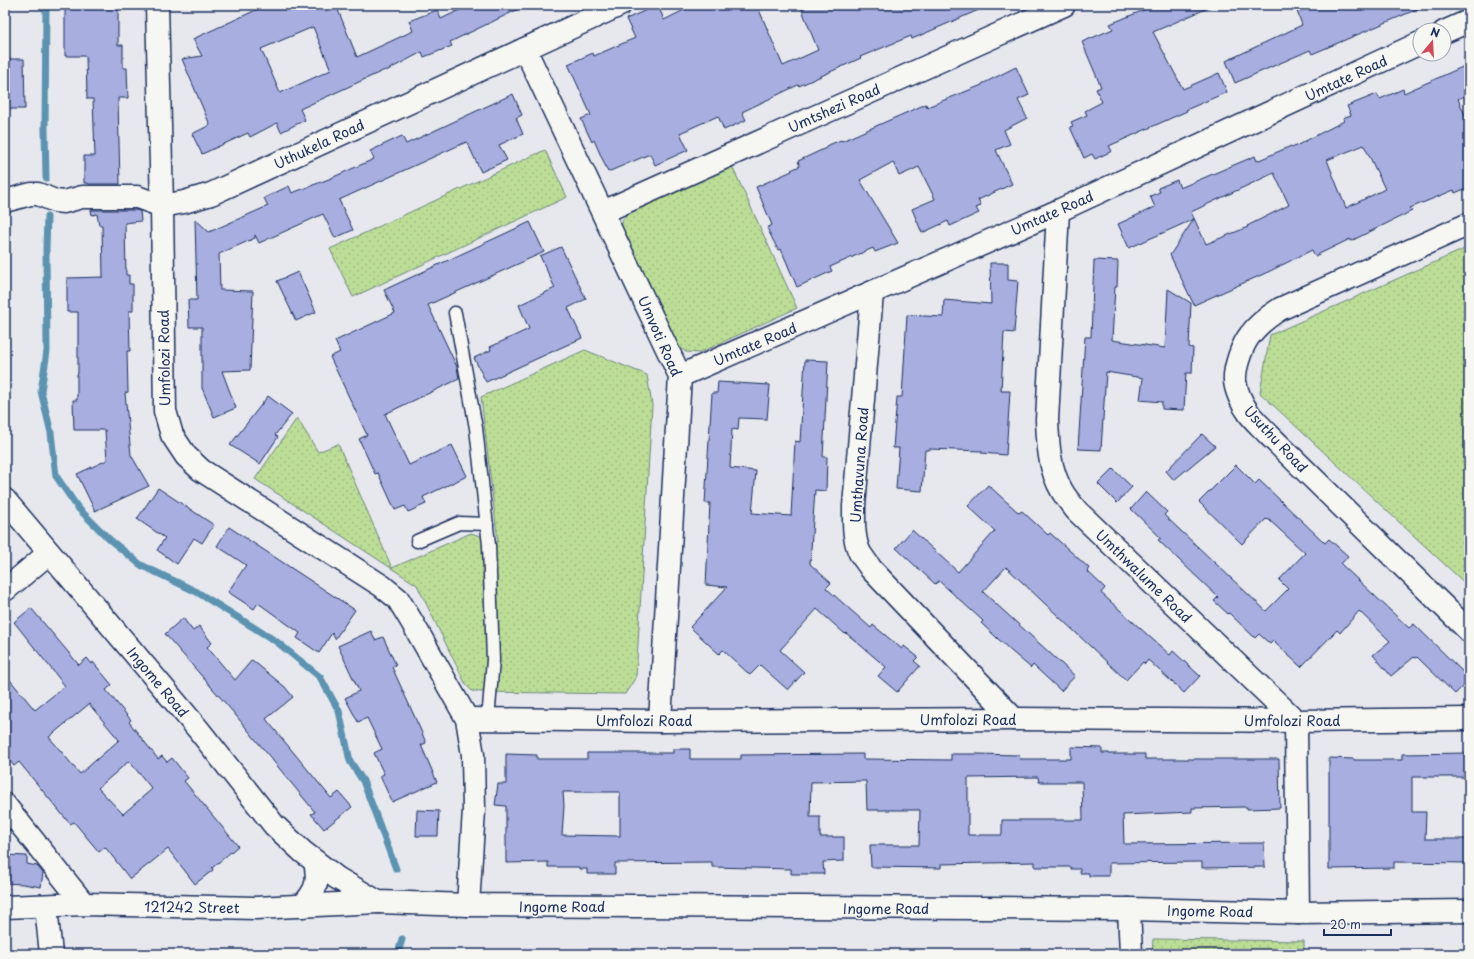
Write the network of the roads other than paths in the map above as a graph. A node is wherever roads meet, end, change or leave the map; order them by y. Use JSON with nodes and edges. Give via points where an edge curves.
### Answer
{"nodes":[{"id":1,"x":620,"y":5,"type":"edge"},
{"id":2,"x":1064,"y":5,"type":"edge"},
{"id":3,"x":159,"y":6,"type":"edge"},
{"id":4,"x":1469,"y":21,"type":"edge"},
{"id":5,"x":1452,"y":28,"type":"edge"},
{"id":6,"x":1412,"y":47,"type":"edge"},
{"id":7,"x":525,"y":49,"type":"junction"},
{"id":8,"x":5,"y":202,"type":"edge"},
{"id":9,"x":162,"y":206,"type":"junction"},
{"id":10,"x":1058,"y":211,"type":"junction"},
{"id":11,"x":603,"y":212,"type":"junction"},
{"id":12,"x":1469,"y":224,"type":"edge"},
{"id":13,"x":872,"y":293,"type":"junction"},
{"id":14,"x":455,"y":313,"type":"dead end"},
{"id":15,"x":680,"y":376,"type":"junction"},
{"id":16,"x":5,"y":500,"type":"edge"},
{"id":17,"x":487,"y":524,"type":"junction"},
{"id":18,"x":417,"y":541,"type":"dead end"},
{"id":19,"x":49,"y":553,"type":"junction"},
{"id":20,"x":5,"y":590,"type":"edge"},
{"id":21,"x":1469,"y":631,"type":"edge"},
{"id":22,"x":477,"y":719,"type":"junction"},
{"id":23,"x":1014,"y":719,"type":"junction"},
{"id":24,"x":1469,"y":719,"type":"edge"},
{"id":25,"x":660,"y":721,"type":"junction"},
{"id":26,"x":1296,"y":721,"type":"junction"},
{"id":27,"x":5,"y":805,"type":"edge"},
{"id":28,"x":315,"y":861,"type":"junction"},
{"id":29,"x":378,"y":902,"type":"junction"},
{"id":30,"x":84,"y":904,"type":"junction"},
{"id":31,"x":468,"y":905,"type":"junction"},
{"id":32,"x":302,"y":906,"type":"junction"},
{"id":33,"x":5,"y":907,"type":"edge"},
{"id":34,"x":46,"y":907,"type":"junction"},
{"id":35,"x":1129,"y":909,"type":"junction"},
{"id":36,"x":1469,"y":911,"type":"edge"},
{"id":37,"x":1298,"y":913,"type":"junction"},
{"id":38,"x":51,"y":954,"type":"edge"},
{"id":39,"x":1130,"y":954,"type":"edge"}],
"edges":[{"from":1,"to":7,"type":"street","name":"Uthukela Road"},
{"from":2,"to":11,"type":"street","name":"Umtshezi Road"},
{"from":3,"to":9,"type":"street","name":"Umfolozi Road"},
{"from":4,"to":5,"type":"street"},
{"from":6,"to":10,"type":"street","name":"Umtate Road"},
{"from":7,"to":9,"type":"street","name":"Uthukela Road","via":[[211,194]]},
{"from":7,"to":11,"type":"street","name":"Umvoti Road"},
{"from":8,"to":9,"type":"street","via":[[38,194],[64,202],[82,197],[137,197]]},
{"from":9,"to":22,"type":"street","name":"Umfolozi Road","via":[[165,411],[172,435],[186,456],[201,470],[382,586],[398,599]]},
{"from":10,"to":13,"type":"street","name":"Umtate Road"},
{"from":10,"to":26,"type":"street","name":"Umthwalume Road","via":[[1047,420],[1048,451],[1061,490],[1077,511]]},
{"from":11,"to":15,"type":"street","name":"Umvoti Road"},
{"from":12,"to":21,"type":"street","name":"Usuthu Road","via":[[1280,309],[1263,320],[1249,336],[1242,350],[1235,381],[1238,394],[1248,413]]},
{"from":13,"to":15,"type":"street","name":"Umtate Road"},
{"from":13,"to":23,"type":"street","name":"Umthavuna Road","via":[[854,506],[854,531],[857,543],[874,572]]},
{"from":14,"to":17,"type":"lane","via":[[476,428]]},
{"from":15,"to":25,"type":"street","name":"Umvoti Road"},
{"from":16,"to":19,"type":"street","name":"Ingome Road"},
{"from":17,"to":18,"type":"lane","via":[[459,523]]},
{"from":17,"to":22,"type":"lane","via":[[493,660]]},
{"from":19,"to":20,"type":"street"},
{"from":19,"to":28,"type":"street","name":"Ingome Road","via":[[198,729],[274,824],[302,852]]},
{"from":22,"to":25,"type":"street","name":"Umfolozi Road"},
{"from":22,"to":31,"type":"street","name":"Umfolozi Road","via":[[472,755],[474,810]]},
{"from":23,"to":25,"type":"street","name":"Umfolozi Road"},
{"from":23,"to":26,"type":"street","name":"Umfolozi Road"},
{"from":24,"to":26,"type":"street","name":"Umfolozi Road"},
{"from":26,"to":37,"type":"street"},
{"from":27,"to":30,"type":"street"},
{"from":28,"to":29,"type":"street","name":"Ingome Road","via":[[337,878]]},
{"from":28,"to":32,"type":"street","via":[[318,876],[316,887]]},
{"from":29,"to":31,"type":"street","name":"Ingome Road"},
{"from":29,"to":32,"type":"street","name":"121242 Street"},
{"from":30,"to":32,"type":"street","name":"121242 Street","via":[[256,908]]},
{"from":30,"to":34,"type":"street","name":"121242 Street"},
{"from":31,"to":35,"type":"street","name":"Ingome Road"},
{"from":33,"to":34,"type":"street","name":"121242 Street"},
{"from":34,"to":38,"type":"street"},
{"from":35,"to":37,"type":"street","name":"Ingome Road"},
{"from":35,"to":39,"type":"street"},
{"from":36,"to":37,"type":"street","name":"Ingome Road"}]}
